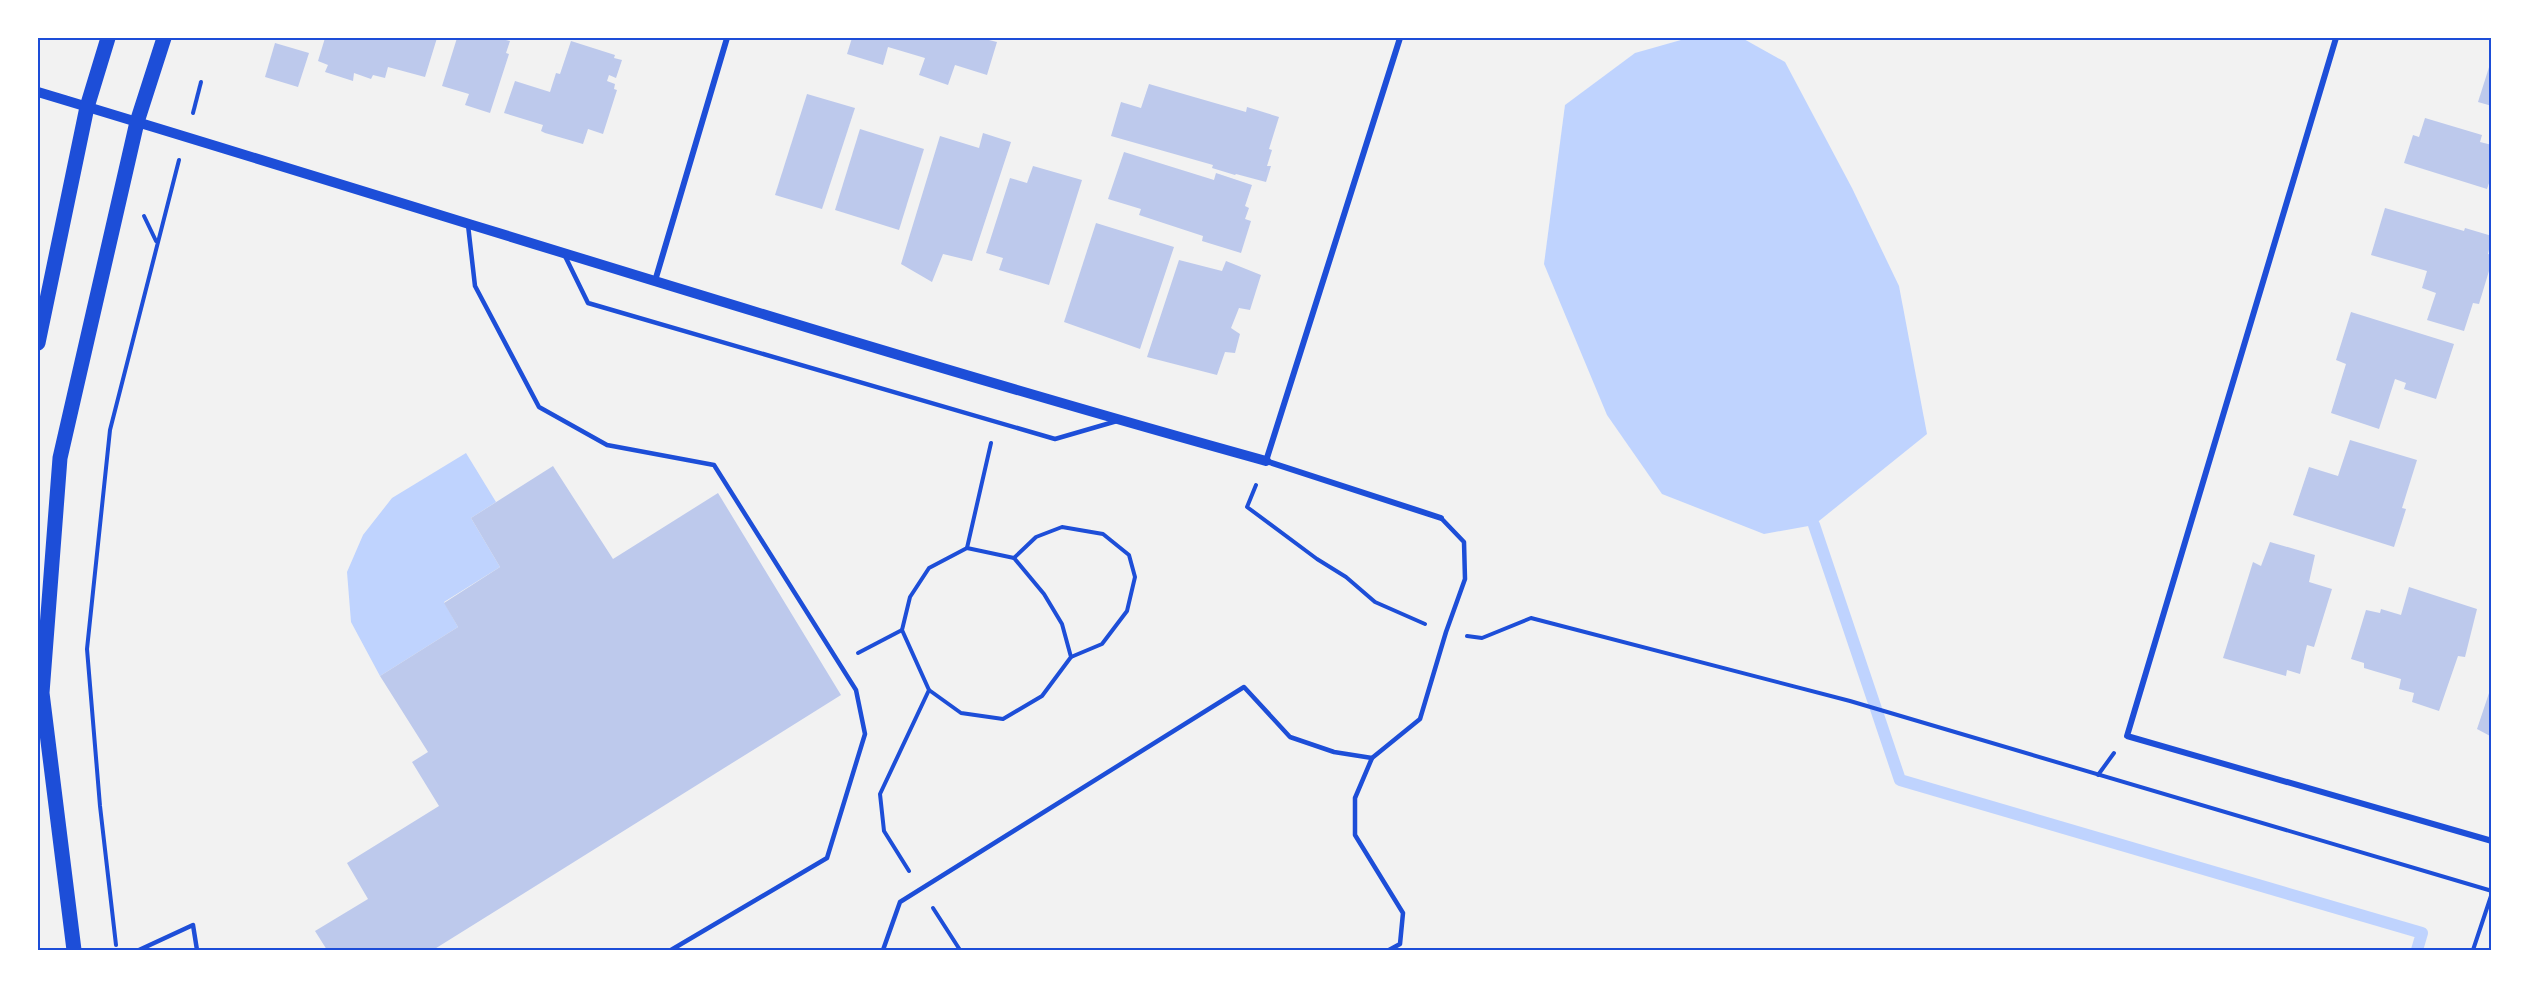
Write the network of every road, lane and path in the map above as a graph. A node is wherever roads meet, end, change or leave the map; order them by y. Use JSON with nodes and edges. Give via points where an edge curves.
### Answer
{"nodes":[{"id":1,"x":108,"y":38,"type":"edge"},
{"id":2,"x":164,"y":38,"type":"edge"},
{"id":3,"x":728,"y":38,"type":"edge"},
{"id":4,"x":1400,"y":38,"type":"edge"},
{"id":5,"x":2336,"y":38,"type":"edge"},
{"id":6,"x":201,"y":82,"type":"dead end"},
{"id":7,"x":38,"y":92,"type":"edge"},
{"id":8,"x":87,"y":107,"type":"junction"},
{"id":9,"x":136,"y":122,"type":"junction"},
{"id":10,"x":186,"y":137,"type":"junction"},
{"id":11,"x":468,"y":223,"type":"junction"},
{"id":12,"x":564,"y":254,"type":"junction"},
{"id":13,"x":655,"y":282,"type":"junction"},
{"id":14,"x":38,"y":343,"type":"edge"},
{"id":15,"x":1120,"y":420,"type":"junction"},
{"id":16,"x":996,"y":422,"type":"junction"},
{"id":17,"x":1266,"y":461,"type":"junction"},
{"id":18,"x":1441,"y":518,"type":"joint"},
{"id":19,"x":967,"y":548,"type":"junction"},
{"id":20,"x":1014,"y":558,"type":"junction"},
{"id":21,"x":902,"y":630,"type":"junction"},
{"id":22,"x":1446,"y":632,"type":"junction"},
{"id":23,"x":1071,"y":657,"type":"junction"},
{"id":24,"x":838,"y":663,"type":"junction"},
{"id":25,"x":929,"y":690,"type":"junction"},
{"id":26,"x":1372,"y":758,"type":"junction"},
{"id":27,"x":2492,"y":841,"type":"edge"},
{"id":28,"x":921,"y":890,"type":"junction"},
{"id":29,"x":2492,"y":892,"type":"edge"},
{"id":30,"x":75,"y":951,"type":"edge"},
{"id":31,"x":117,"y":951,"type":"edge"},
{"id":32,"x":139,"y":951,"type":"edge"},
{"id":33,"x":197,"y":951,"type":"edge"},
{"id":34,"x":671,"y":951,"type":"edge"},
{"id":35,"x":884,"y":951,"type":"edge"},
{"id":36,"x":960,"y":951,"type":"edge"},
{"id":37,"x":1389,"y":951,"type":"edge"},
{"id":38,"x":2474,"y":951,"type":"edge"}],
"edges":[{"from":1,"to":8,"type":"main road"},
{"from":2,"to":9,"type":"main road"},
{"from":3,"to":13,"type":"street"},
{"from":4,"to":17,"type":"street"},
{"from":5,"to":27,"type":"street","via":[[2127,736]]},
{"from":6,"to":10,"type":"path"},
{"from":7,"to":8,"type":"street"},
{"from":8,"to":9,"type":"street"},
{"from":8,"to":14,"type":"main road"},
{"from":9,"to":10,"type":"street"},
{"from":9,"to":30,"type":"main road","via":[[60,458],[42,693]]},
{"from":10,"to":11,"type":"street"},
{"from":10,"to":31,"type":"path","via":[[110,430],[87,649]]},
{"from":11,"to":12,"type":"street"},
{"from":11,"to":24,"type":"lane","via":[[475,286],[539,407],[607,445],[714,465]]},
{"from":12,"to":13,"type":"street"},
{"from":12,"to":16,"type":"lane","via":[[588,303]]},
{"from":13,"to":15,"type":"street"},
{"from":15,"to":16,"type":"lane","via":[[1055,439]]},
{"from":15,"to":17,"type":"street"},
{"from":16,"to":19,"type":"path"},
{"from":17,"to":18,"type":"street"},
{"from":17,"to":22,"type":"path","via":[[1247,507],[1346,577],[1374,602]]},
{"from":18,"to":22,"type":"lane","via":[[1464,542],[1465,579]]},
{"from":19,"to":20,"type":"path"},
{"from":19,"to":21,"type":"path","via":[[929,568],[910,597]]},
{"from":20,"to":23,"type":"path","via":[[1044,594],[1062,624]]},
{"from":20,"to":23,"type":"path","via":[[1036,537],[1062,527],[1102,534],[1130,555],[1135,577],[1127,611],[1102,644]]},
{"from":21,"to":24,"type":"path"},
{"from":21,"to":25,"type":"path"},
{"from":22,"to":26,"type":"lane","via":[[1420,719]]},
{"from":22,"to":29,"type":"path","via":[[1482,638],[1531,618],[1850,701]]},
{"from":23,"to":25,"type":"path","via":[[1042,696],[1003,719],[961,713]]},
{"from":24,"to":34,"type":"lane","via":[[856,690],[865,734],[827,858]]},
{"from":25,"to":28,"type":"path","via":[[880,794],[884,831]]},
{"from":26,"to":28,"type":"lane","via":[[1334,752],[1290,737],[1244,687]]},
{"from":26,"to":37,"type":"lane","via":[[1355,798],[1355,835],[1403,913],[1400,944]]},
{"from":28,"to":35,"type":"lane","via":[[900,902]]},
{"from":28,"to":36,"type":"path"},
{"from":29,"to":38,"type":"path"},
{"from":32,"to":33,"type":"lane","via":[[193,925]]}]}
